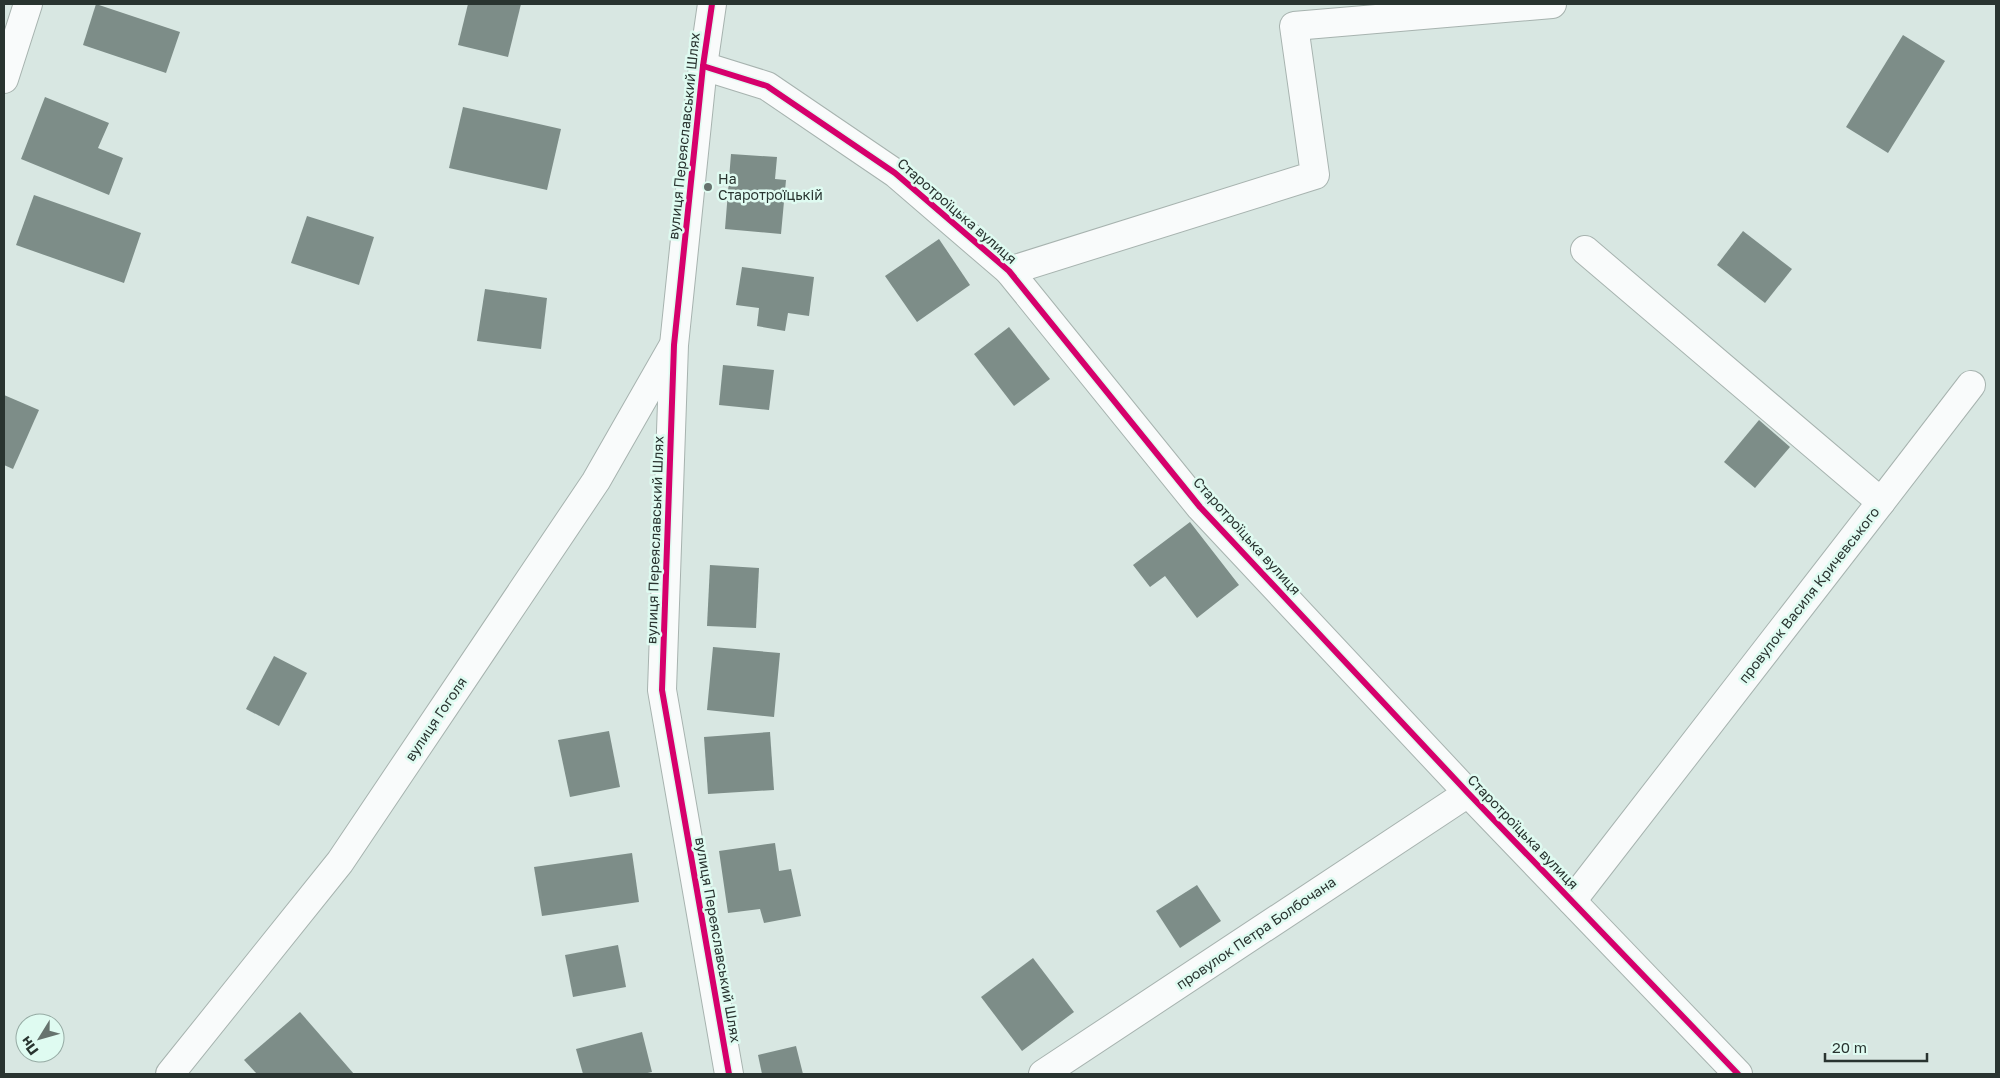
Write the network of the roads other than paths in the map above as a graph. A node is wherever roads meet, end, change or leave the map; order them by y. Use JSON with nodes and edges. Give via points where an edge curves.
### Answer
{"nodes":[{"id":1,"x":28,"y":4,"type":"edge"},
{"id":2,"x":712,"y":4,"type":"edge"},
{"id":3,"x":1552,"y":4,"type":"edge"},
{"id":4,"x":703,"y":66,"type":"junction"},
{"id":5,"x":4,"y":79,"type":"edge"},
{"id":6,"x":1585,"y":250,"type":"dead end"},
{"id":7,"x":1009,"y":271,"type":"junction"},
{"id":8,"x":674,"y":345,"type":"junction"},
{"id":9,"x":1971,"y":385,"type":"dead end"},
{"id":10,"x":1881,"y":502,"type":"junction"},
{"id":11,"x":1468,"y":793,"type":"junction"},
{"id":12,"x":1572,"y":901,"type":"junction"},
{"id":13,"x":170,"y":1074,"type":"edge"},
{"id":14,"x":729,"y":1074,"type":"edge"},
{"id":15,"x":1043,"y":1074,"type":"edge"},
{"id":16,"x":1738,"y":1074,"type":"edge"}],
"edges":[{"from":1,"to":5,"type":"street"},
{"from":2,"to":4,"type":"street","name":"вулиця Переяславський Шлях"},
{"from":3,"to":7,"type":"street","via":[[1294,26],[1315,175]]},
{"from":4,"to":7,"type":"street","name":"Старотроїцька вулиця","via":[[767,86],[895,173]]},
{"from":4,"to":8,"type":"street","name":"вулиця Переяславський Шлях"},
{"from":6,"to":10,"type":"street","name":"провулок Василя Кричевського"},
{"from":7,"to":11,"type":"street","name":"Старотроїцька вулиця","via":[[1200,507]]},
{"from":8,"to":13,"type":"street","name":"вулиця Гоголя","via":[[596,481],[340,862]]},
{"from":8,"to":14,"type":"street","name":"вулиця Переяславський Шлях","via":[[662,690]]},
{"from":9,"to":10,"type":"street"},
{"from":10,"to":12,"type":"street","name":"провулок Василя Кричевського"},
{"from":11,"to":12,"type":"street","name":"Старотроїцька вулиця"},
{"from":11,"to":15,"type":"street","name":"провулок Петра Болбочана"},
{"from":12,"to":16,"type":"street","name":"Старотроїцька вулиця"}]}
